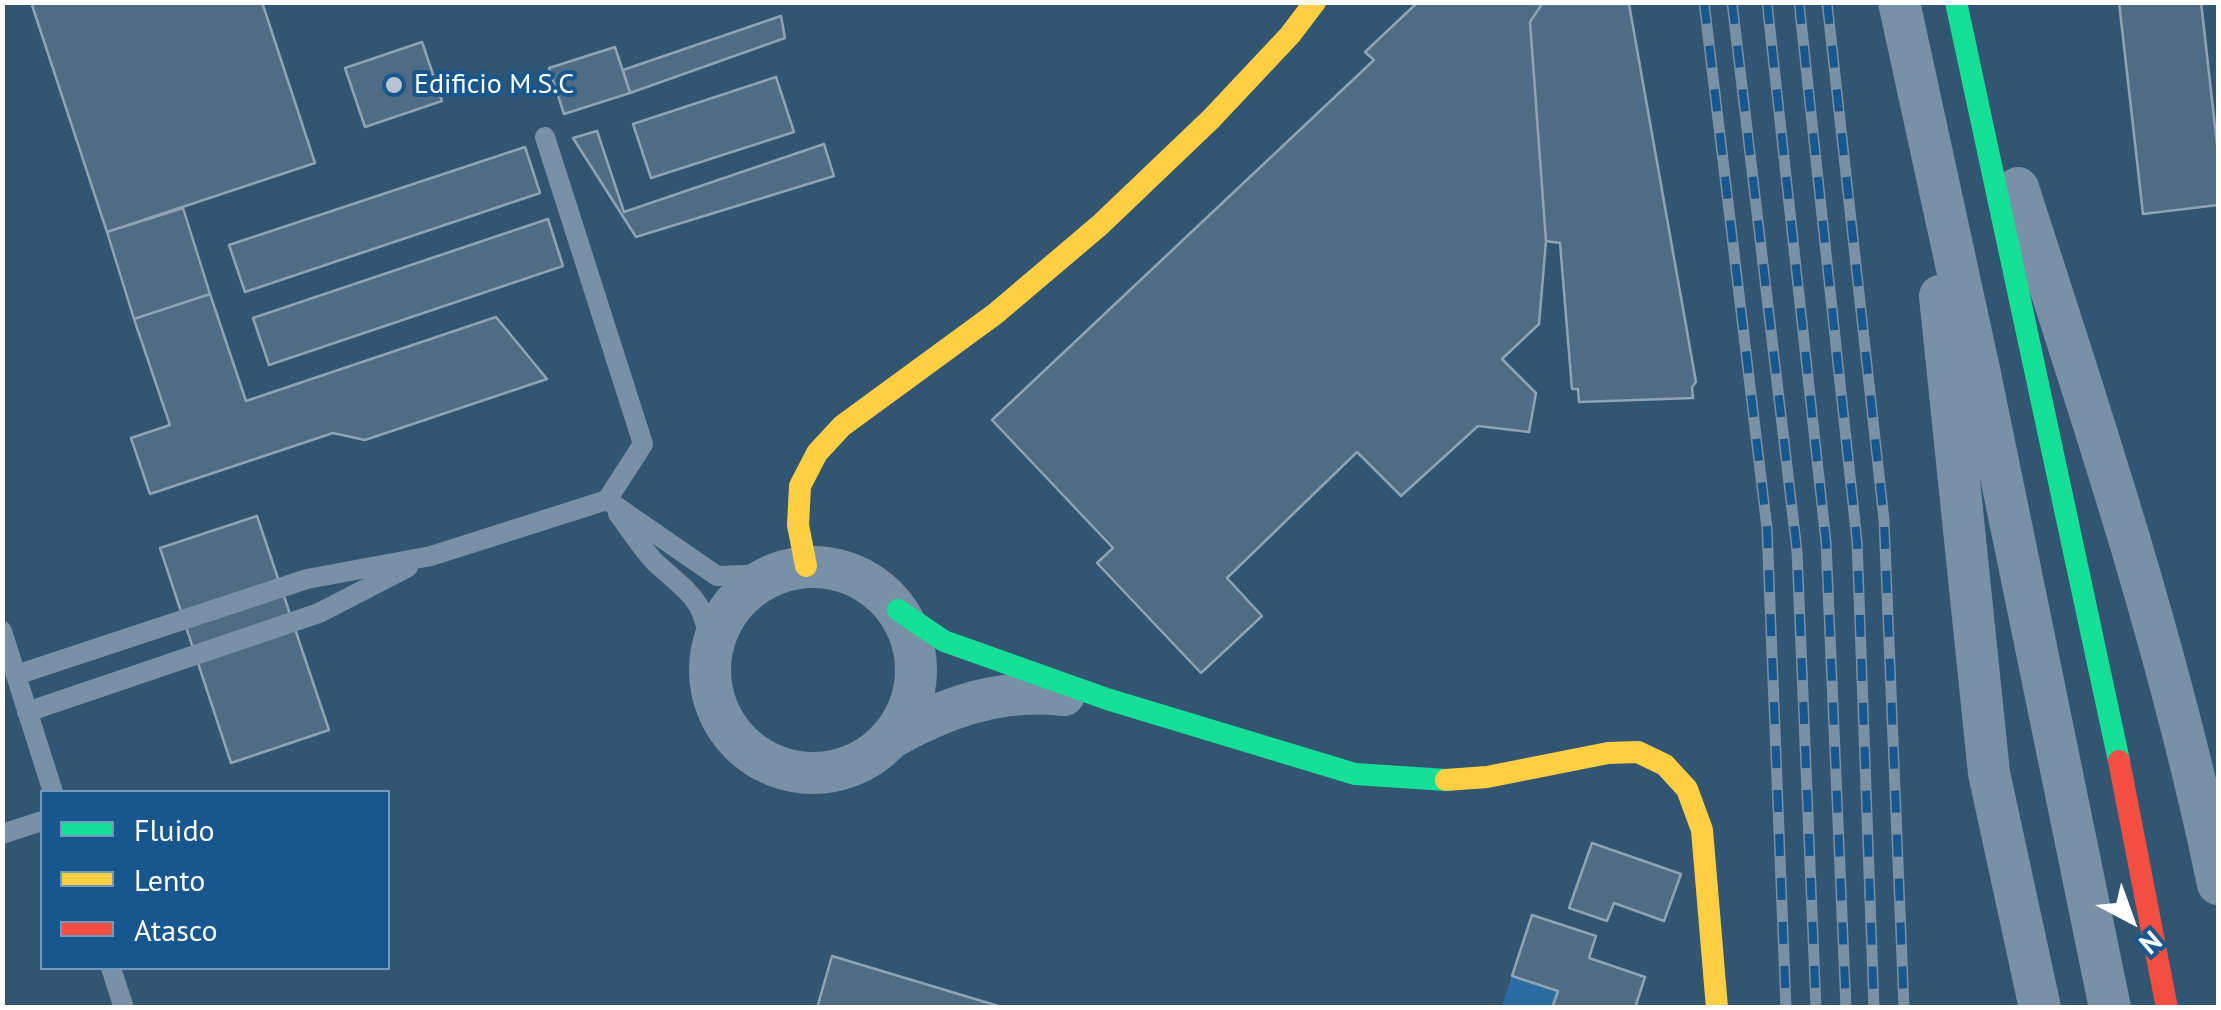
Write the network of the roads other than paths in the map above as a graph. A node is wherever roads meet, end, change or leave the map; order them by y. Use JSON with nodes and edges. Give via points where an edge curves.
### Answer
{"nodes":[{"id":1,"x":1315,"y":2,"type":"edge"},
{"id":2,"x":1899,"y":2,"type":"edge"},
{"id":3,"x":1957,"y":2,"type":"edge"},
{"id":4,"x":1924,"y":112,"type":"junction"},
{"id":5,"x":545,"y":137,"type":"dead end"},
{"id":6,"x":607,"y":500,"type":"junction"},
{"id":7,"x":430,"y":556,"type":"junction"},
{"id":8,"x":790,"y":570,"type":"junction"},
{"id":9,"x":898,"y":610,"type":"junction"},
{"id":10,"x":2,"y":630,"type":"edge"},
{"id":11,"x":711,"y":651,"type":"junction"},
{"id":12,"x":16,"y":675,"type":"junction"},
{"id":13,"x":1107,"y":699,"type":"junction"},
{"id":14,"x":27,"y":712,"type":"junction"},
{"id":15,"x":889,"y":739,"type":"junction"},
{"id":16,"x":52,"y":790,"type":"edge"},
{"id":17,"x":40,"y":821,"type":"edge"},
{"id":18,"x":2,"y":834,"type":"edge"},
{"id":19,"x":2218,"y":884,"type":"edge"},
{"id":20,"x":112,"y":970,"type":"edge"},
{"id":21,"x":124,"y":1008,"type":"edge"},
{"id":22,"x":1718,"y":1008,"type":"edge"},
{"id":23,"x":2040,"y":1008,"type":"edge"},
{"id":24,"x":2110,"y":1008,"type":"edge"},
{"id":25,"x":2166,"y":1008,"type":"edge"}],
"edges":[{"from":1,"to":8,"type":"street","via":[[1211,119],[1100,225],[817,452],[800,486]]},
{"from":2,"to":4,"type":"street"},
{"from":3,"to":19,"type":"street","via":[[2090,406],[2170,682]]},
{"from":3,"to":25,"type":"street"},
{"from":4,"to":23,"type":"street","via":[[1989,773]]},
{"from":4,"to":24,"type":"street"},
{"from":5,"to":6,"type":"lane","via":[[643,444]]},
{"from":6,"to":7,"type":"lane"},
{"from":6,"to":8,"type":"lane","via":[[716,576]]},
{"from":6,"to":11,"type":"lane","via":[[656,563],[694,595]]},
{"from":7,"to":12,"type":"lane","via":[[306,578]]},
{"from":7,"to":14,"type":"lane","via":[[319,613]]},
{"from":8,"to":9,"type":"street","via":[[842,570],[873,585]]},
{"from":8,"to":11,"type":"street","via":[[743,593],[722,620]]},
{"from":9,"to":13,"type":"street","via":[[944,640]]},
{"from":9,"to":15,"type":"street","via":[[913,641],[917,676],[908,710]]},
{"from":10,"to":12,"type":"lane"},
{"from":11,"to":15,"type":"street","via":[[710,684],[720,716],[739,743],[766,762],[798,772],[832,772],[863,760]]},
{"from":12,"to":14,"type":"lane"},
{"from":13,"to":15,"type":"street","via":[[1008,694],[966,703]]},
{"from":13,"to":22,"type":"street","via":[[1355,774],[1440,780],[1623,752],[1665,765],[1687,789],[1702,830]]},
{"from":14,"to":16,"type":"lane"},
{"from":17,"to":18,"type":"lane"},
{"from":20,"to":21,"type":"lane"}]}
